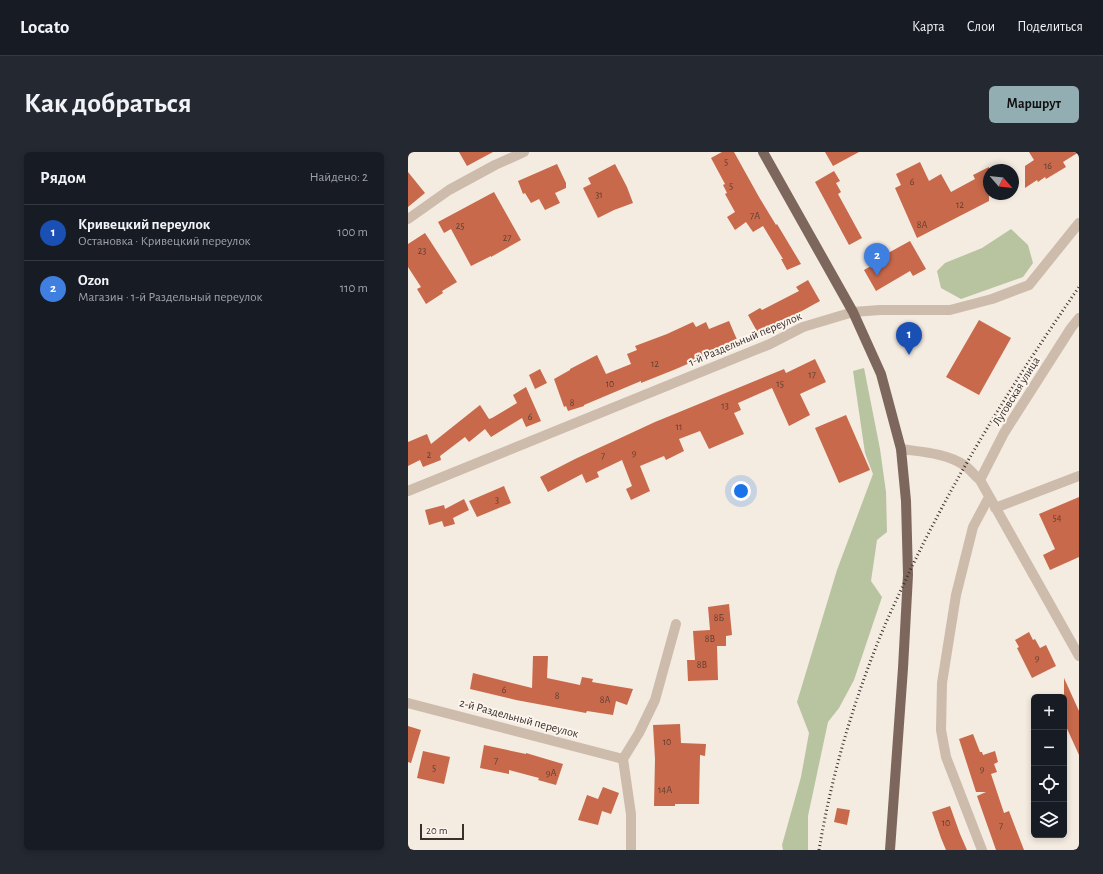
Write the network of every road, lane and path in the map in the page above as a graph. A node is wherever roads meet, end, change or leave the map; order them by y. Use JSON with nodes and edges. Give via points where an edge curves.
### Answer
{"nodes":[{"id":1,"x":524,"y":152,"type":"edge"},
{"id":2,"x":763,"y":152,"type":"edge"},
{"id":3,"x":408,"y":219,"type":"edge"},
{"id":4,"x":1079,"y":223,"type":"edge"},
{"id":5,"x":853,"y":312,"type":"junction"},
{"id":6,"x":1079,"y":318,"type":"edge"},
{"id":7,"x":901,"y":449,"type":"junction"},
{"id":8,"x":1079,"y":476,"type":"edge"},
{"id":9,"x":980,"y":480,"type":"junction"},
{"id":10,"x":408,"y":491,"type":"edge"},
{"id":11,"x":989,"y":497,"type":"junction"},
{"id":12,"x":995,"y":508,"type":"junction"},
{"id":13,"x":676,"y":624,"type":"dead end"},
{"id":14,"x":1079,"y":656,"type":"edge"},
{"id":15,"x":408,"y":703,"type":"edge"},
{"id":16,"x":623,"y":759,"type":"junction"},
{"id":17,"x":631,"y":850,"type":"edge"},
{"id":18,"x":890,"y":850,"type":"edge"},
{"id":19,"x":982,"y":850,"type":"edge"}],
"edges":[{"from":1,"to":3,"type":"street","via":[[449,190]]},
{"from":2,"to":5,"type":"main road"},
{"from":4,"to":5,"type":"street","name":"1-й Раздельный переулок","via":[[1029,285],[992,299],[950,310]]},
{"from":5,"to":7,"type":"main road","via":[[881,374]]},
{"from":5,"to":10,"type":"street","name":"1-й Раздельный переулок","via":[[803,327],[770,344]]},
{"from":6,"to":9,"type":"street","name":"Луговская улица","via":[[1004,433]]},
{"from":7,"to":9,"type":"street","via":[[952,459],[965,466]]},
{"from":7,"to":18,"type":"main road","via":[[906,502],[908,575]]},
{"from":8,"to":12,"type":"street"},
{"from":9,"to":11,"type":"street"},
{"from":11,"to":12,"type":"street"},
{"from":11,"to":19,"type":"street","via":[[973,528],[956,595],[942,683],[941,722],[946,757]]},
{"from":12,"to":14,"type":"street"},
{"from":13,"to":16,"type":"street","via":[[655,700]]},
{"from":15,"to":16,"type":"street","name":"2-й Раздельный переулок"},
{"from":16,"to":17,"type":"street","via":[[631,814]]}]}
